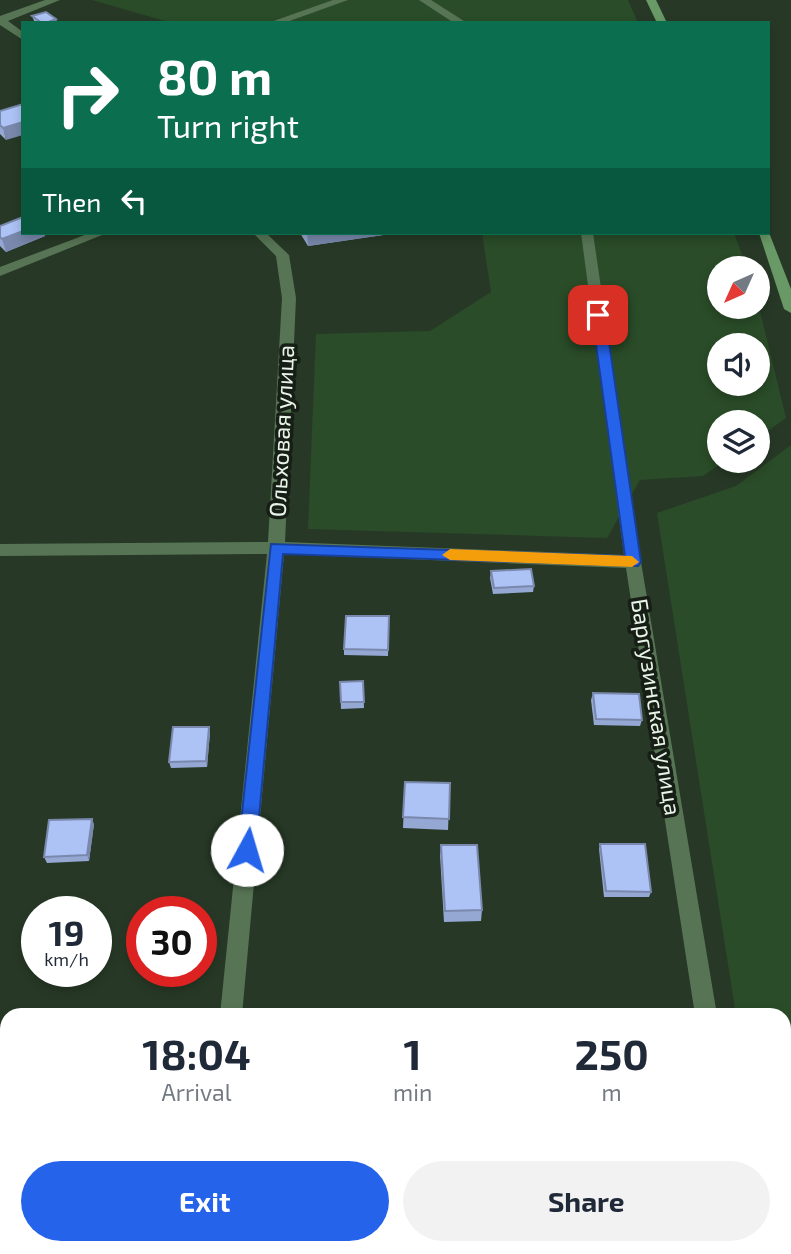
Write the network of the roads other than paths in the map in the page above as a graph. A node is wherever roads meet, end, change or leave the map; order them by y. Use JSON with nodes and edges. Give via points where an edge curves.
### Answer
{"nodes":[{"id":1,"x":55,"y":0,"type":"edge"},
{"id":2,"x":343,"y":0,"type":"edge"},
{"id":3,"x":424,"y":0,"type":"edge"},
{"id":4,"x":651,"y":0,"type":"edge"},
{"id":5,"x":0,"y":20,"type":"edge"},
{"id":6,"x":280,"y":21,"type":"edge"},
{"id":7,"x":459,"y":21,"type":"edge"},
{"id":8,"x":661,"y":21,"type":"edge"},
{"id":9,"x":21,"y":36,"type":"edge"},
{"id":10,"x":96,"y":235,"type":"edge"},
{"id":11,"x":261,"y":235,"type":"edge"},
{"id":12,"x":587,"y":235,"type":"edge"},
{"id":13,"x":766,"y":235,"type":"edge"},
{"id":14,"x":0,"y":272,"type":"edge"},
{"id":15,"x":791,"y":309,"type":"edge"},
{"id":16,"x":276,"y":548,"type":"junction"},
{"id":17,"x":0,"y":550,"type":"edge"},
{"id":18,"x":633,"y":562,"type":"junction"},
{"id":19,"x":232,"y":1008,"type":"edge"},
{"id":20,"x":705,"y":1008,"type":"edge"}],
"edges":[{"from":1,"to":5,"type":"street"},
{"from":2,"to":6,"type":"street"},
{"from":3,"to":7,"type":"street"},
{"from":4,"to":8,"type":"street"},
{"from":5,"to":9,"type":"street"},
{"from":10,"to":14,"type":"street"},
{"from":11,"to":16,"type":"street","name":"Ольховая улица","via":[[282,255],[289,298]]},
{"from":12,"to":18,"type":"street","name":"Баргузинская улица"},
{"from":13,"to":15,"type":"street"},
{"from":16,"to":17,"type":"street"},
{"from":16,"to":18,"type":"street"},
{"from":16,"to":19,"type":"street","name":"Ольховая улица"},
{"from":18,"to":20,"type":"street","name":"Баргузинская улица"}]}
